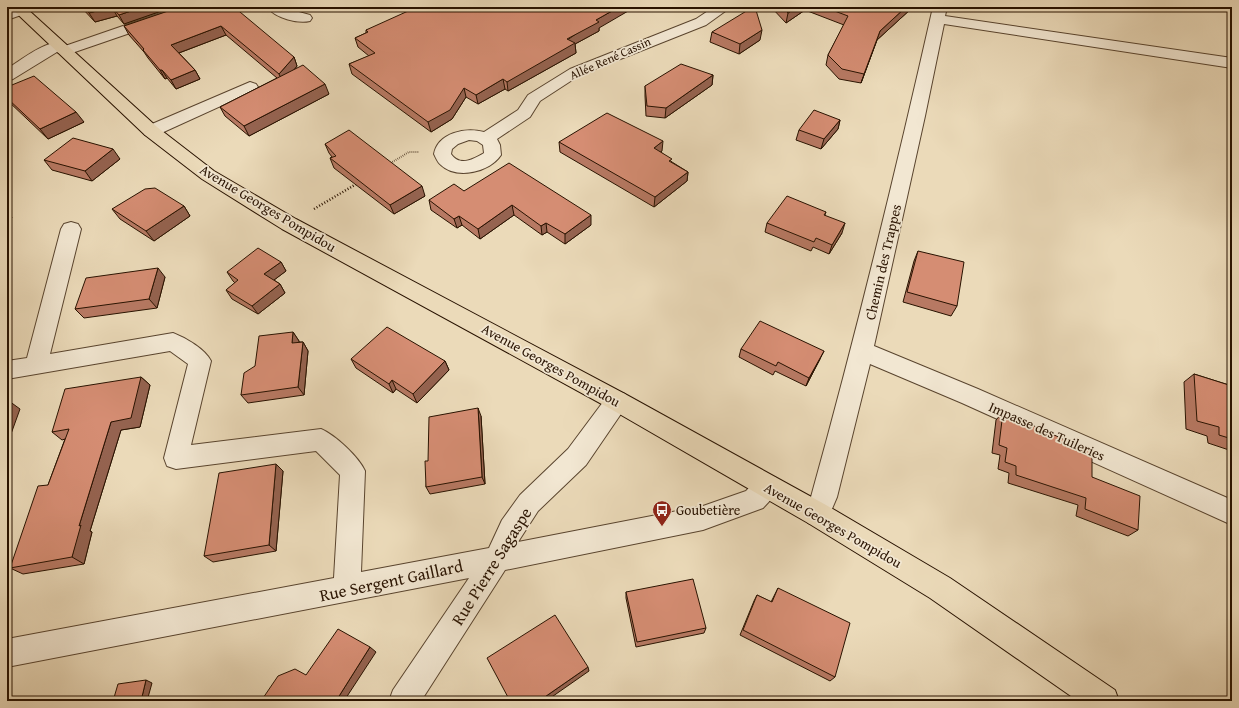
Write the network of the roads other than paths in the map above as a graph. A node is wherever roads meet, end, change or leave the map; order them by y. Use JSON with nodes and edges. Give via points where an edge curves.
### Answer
{"nodes":[{"id":1,"x":192,"y":7,"type":"edge"},
{"id":2,"x":274,"y":7,"type":"edge"},
{"id":3,"x":724,"y":7,"type":"edge"},
{"id":4,"x":14,"y":11,"type":"edge"},
{"id":5,"x":939,"y":13,"type":"edge"},
{"id":6,"x":305,"y":18,"type":"dead end"},
{"id":7,"x":61,"y":48,"type":"junction"},
{"id":8,"x":1232,"y":63,"type":"edge"},
{"id":9,"x":7,"y":76,"type":"edge"},
{"id":10,"x":250,"y":87,"type":"dead end"},
{"id":11,"x":151,"y":131,"type":"junction"},
{"id":12,"x":486,"y":138,"type":"junction"},
{"id":13,"x":71,"y":229,"type":"dead end"},
{"id":14,"x":862,"y":351,"type":"junction"},
{"id":15,"x":36,"y":365,"type":"junction"},
{"id":16,"x":7,"y":370,"type":"edge"},
{"id":17,"x":617,"y":401,"type":"junction"},
{"id":18,"x":766,"y":486,"type":"junction"},
{"id":19,"x":1232,"y":513,"type":"edge"},
{"id":20,"x":817,"y":514,"type":"junction"},
{"id":21,"x":498,"y":558,"type":"junction"},
{"id":22,"x":347,"y":589,"type":"junction"},
{"id":23,"x":7,"y":653,"type":"edge"},
{"id":24,"x":404,"y":701,"type":"edge"},
{"id":25,"x":1104,"y":701,"type":"edge"}],
"edges":[{"from":1,"to":7,"type":"street"},
{"from":2,"to":6,"type":"street","via":[[285,14]]},
{"from":3,"to":12,"type":"street","name":"Allée René Cassin","via":[[701,22],[575,72],[534,98],[524,113]]},
{"from":4,"to":7,"type":"main road","name":"Avenue Georges Pompidou"},
{"from":5,"to":8,"type":"street"},
{"from":5,"to":14,"type":"street","name":"Chemin des Trappes"},
{"from":7,"to":9,"type":"street","via":[[46,50]]},
{"from":7,"to":11,"type":"main road","name":"Avenue Georges Pompidou"},
{"from":10,"to":11,"type":"street"},
{"from":11,"to":17,"type":"main road","name":"Avenue Georges Pompidou","via":[[208,175],[289,224]]},
{"from":12,"to":12,"type":"street","via":[[491,142],[492,155],[478,165],[458,166],[444,159],[442,152],[447,143],[458,136],[468,134]]},
{"from":13,"to":15,"type":"street"},
{"from":14,"to":19,"type":"street","name":"Impasse des Tuileries","via":[[970,396]]},
{"from":14,"to":20,"type":"street","name":"Chemin des Trappes","via":[[824,497]]},
{"from":15,"to":16,"type":"street"},
{"from":15,"to":22,"type":"street","via":[[172,342],[200,361],[176,458],[321,440],[353,471]]},
{"from":17,"to":18,"type":"main road","name":"Avenue Georges Pompidou"},
{"from":17,"to":21,"type":"street","name":"Rue Pierre Sagaspe","via":[[577,458],[529,503],[511,529]]},
{"from":18,"to":20,"type":"main road","name":"Avenue Georges Pompidou"},
{"from":18,"to":21,"type":"street","name":"Rue Sergent Gaillard","via":[[754,500],[704,518]]},
{"from":20,"to":25,"type":"main road","name":"Avenue Georges Pompidou","via":[[940,588]]},
{"from":21,"to":22,"type":"street","name":"Rue Sergent Gaillard"},
{"from":21,"to":24,"type":"street","name":"Rue Pierre Sagaspe"},
{"from":22,"to":23,"type":"street","name":"Rue Sergent Gaillard"}]}
